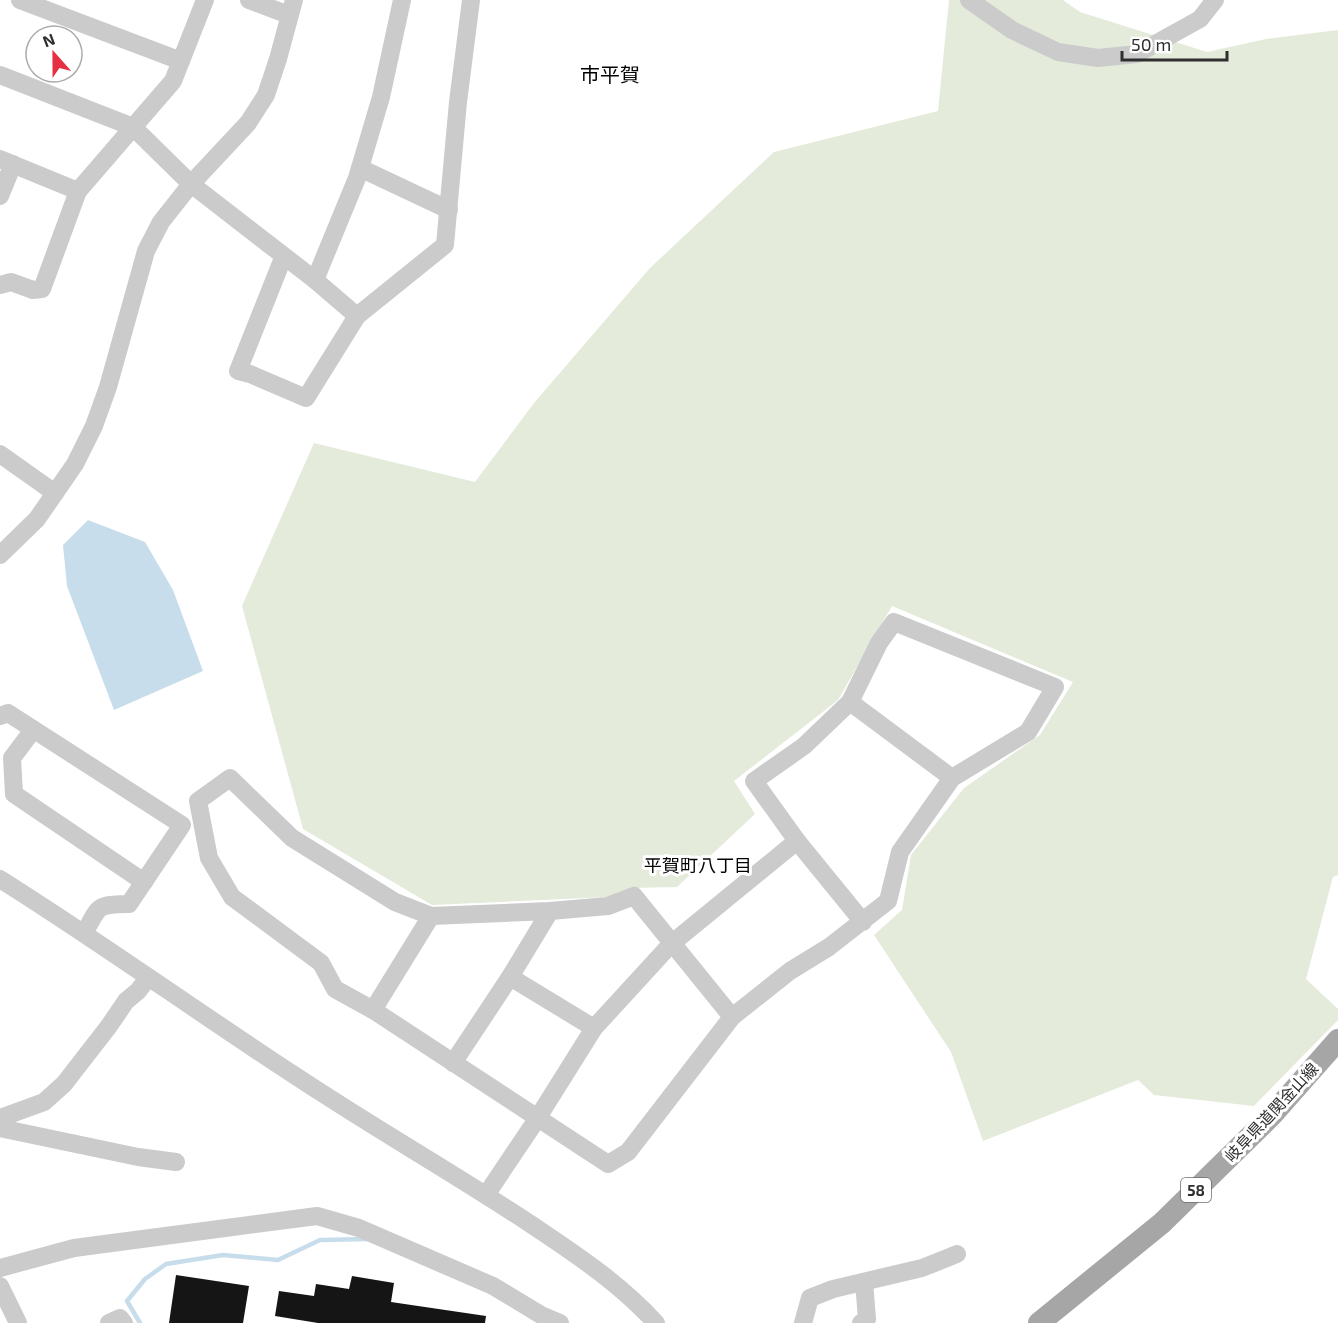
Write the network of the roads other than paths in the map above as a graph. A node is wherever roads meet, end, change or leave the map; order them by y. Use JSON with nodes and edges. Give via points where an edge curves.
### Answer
{"nodes":[{"id":1,"x":20,"y":0,"type":"edge"},
{"id":2,"x":205,"y":0,"type":"edge"},
{"id":3,"x":249,"y":0,"type":"edge"},
{"id":4,"x":402,"y":0,"type":"edge"},
{"id":5,"x":471,"y":0,"type":"edge"},
{"id":6,"x":969,"y":0,"type":"edge"},
{"id":7,"x":1215,"y":0,"type":"edge"},
{"id":8,"x":291,"y":8,"type":"edge"},
{"id":9,"x":181,"y":61,"type":"junction"},
{"id":10,"x":0,"y":75,"type":"edge"},
{"id":11,"x":133,"y":128,"type":"junction"},
{"id":12,"x":6,"y":161,"type":"edge"},
{"id":13,"x":360,"y":168,"type":"junction"},
{"id":14,"x":191,"y":184,"type":"junction"},
{"id":15,"x":78,"y":191,"type":"junction"},
{"id":16,"x":0,"y":196,"type":"edge"},
{"id":17,"x":448,"y":210,"type":"junction"},
{"id":18,"x":283,"y":258,"type":"junction"},
{"id":19,"x":315,"y":280,"type":"junction"},
{"id":20,"x":0,"y":285,"type":"edge"},
{"id":21,"x":357,"y":316,"type":"junction"},
{"id":22,"x":0,"y":454,"type":"edge"},
{"id":23,"x":55,"y":493,"type":"junction"},
{"id":24,"x":0,"y":555,"type":"edge"},
{"id":25,"x":850,"y":702,"type":"junction"},
{"id":26,"x":0,"y":716,"type":"edge"},
{"id":27,"x":33,"y":729,"type":"junction"},
{"id":28,"x":952,"y":778,"type":"junction"},
{"id":29,"x":797,"y":841,"type":"junction"},
{"id":30,"x":0,"y":879,"type":"edge"},
{"id":31,"x":144,"y":882,"type":"junction"},
{"id":32,"x":550,"y":911,"type":"junction"},
{"id":33,"x":431,"y":916,"type":"junction"},
{"id":34,"x":863,"y":922,"type":"junction"},
{"id":35,"x":85,"y":932,"type":"junction"},
{"id":36,"x":672,"y":944,"type":"junction"},
{"id":37,"x":510,"y":977,"type":"junction"},
{"id":38,"x":148,"y":978,"type":"junction"},
{"id":39,"x":373,"y":1010,"type":"junction"},
{"id":40,"x":732,"y":1017,"type":"junction"},
{"id":41,"x":594,"y":1028,"type":"junction"},
{"id":42,"x":1338,"y":1040,"type":"edge"},
{"id":43,"x":453,"y":1063,"type":"junction"},
{"id":44,"x":0,"y":1118,"type":"edge"},
{"id":45,"x":537,"y":1119,"type":"junction"},
{"id":46,"x":0,"y":1128,"type":"edge"},
{"id":47,"x":176,"y":1162,"type":"dead end"},
{"id":48,"x":486,"y":1195,"type":"junction"},
{"id":49,"x":957,"y":1254,"type":"dead end"},
{"id":50,"x":0,"y":1268,"type":"edge"},
{"id":51,"x":864,"y":1282,"type":"junction"},
{"id":52,"x":0,"y":1286,"type":"edge"},
{"id":53,"x":18,"y":1323,"type":"edge"},
{"id":54,"x":109,"y":1323,"type":"edge"},
{"id":55,"x":124,"y":1323,"type":"edge"},
{"id":56,"x":560,"y":1323,"type":"edge"},
{"id":57,"x":656,"y":1323,"type":"edge"},
{"id":58,"x":803,"y":1323,"type":"edge"},
{"id":59,"x":861,"y":1323,"type":"edge"},
{"id":60,"x":1039,"y":1323,"type":"edge"}],
"edges":[{"from":1,"to":9,"type":"street"},
{"from":2,"to":9,"type":"street"},
{"from":3,"to":8,"type":"street"},
{"from":4,"to":13,"type":"street","via":[[381,97]]},
{"from":5,"to":17,"type":"street"},
{"from":6,"to":7,"type":"street","via":[[1012,30],[1058,52],[1098,58],[1137,54],[1200,19]]},
{"from":8,"to":14,"type":"street","via":[[266,95],[248,123]]},
{"from":9,"to":11,"type":"street","via":[[173,81]]},
{"from":10,"to":11,"type":"street"},
{"from":11,"to":14,"type":"street"},
{"from":11,"to":15,"type":"street"},
{"from":12,"to":15,"type":"street"},
{"from":12,"to":16,"type":"street"},
{"from":13,"to":17,"type":"street"},
{"from":13,"to":19,"type":"street"},
{"from":14,"to":18,"type":"street"},
{"from":14,"to":23,"type":"street","via":[[161,222],[146,251],[94,426],[75,465]]},
{"from":15,"to":20,"type":"street","via":[[42,289],[10,282]]},
{"from":17,"to":21,"type":"street","via":[[446,244]]},
{"from":18,"to":19,"type":"street"},
{"from":18,"to":21,"type":"street","via":[[238,371],[306,398]]},
{"from":19,"to":21,"type":"street"},
{"from":22,"to":23,"type":"street"},
{"from":23,"to":24,"type":"street","via":[[37,519]]},
{"from":25,"to":28,"type":"street"},
{"from":25,"to":28,"type":"street","via":[[879,643],[894,622],[1055,687],[1028,732]]},
{"from":25,"to":29,"type":"street","via":[[804,746],[754,782]]},
{"from":26,"to":27,"type":"street","via":[[8,713]]},
{"from":27,"to":31,"type":"street","via":[[12,758],[14,794]]},
{"from":27,"to":31,"type":"street","via":[[182,825]]},
{"from":28,"to":34,"type":"street","via":[[900,852],[888,901]]},
{"from":29,"to":34,"type":"street"},
{"from":29,"to":36,"type":"street"},
{"from":30,"to":35,"type":"street"},
{"from":31,"to":35,"type":"street","via":[[129,904],[104,905],[96,911]]},
{"from":32,"to":33,"type":"street"},
{"from":32,"to":36,"type":"street","via":[[608,906],[634,896]]},
{"from":32,"to":37,"type":"street"},
{"from":33,"to":39,"type":"street"},
{"from":33,"to":39,"type":"street","via":[[394,902],[291,838],[230,778],[198,801],[209,858],[232,897],[321,963],[335,989]]},
{"from":34,"to":40,"type":"street","via":[[790,971]]},
{"from":35,"to":38,"type":"street"},
{"from":36,"to":40,"type":"street"},
{"from":36,"to":41,"type":"street"},
{"from":37,"to":41,"type":"street"},
{"from":37,"to":43,"type":"street"},
{"from":38,"to":44,"type":"street","via":[[64,1084],[44,1101]]},
{"from":38,"to":48,"type":"street"},
{"from":39,"to":43,"type":"street"},
{"from":40,"to":45,"type":"street","via":[[628,1152],[608,1164]]},
{"from":41,"to":45,"type":"street"},
{"from":42,"to":60,"type":"main road","name":"岐阜県道関金山線","number":"58","via":[[1272,1115],[1162,1223]]},
{"from":43,"to":45,"type":"street"},
{"from":45,"to":48,"type":"street"},
{"from":46,"to":47,"type":"street"},
{"from":48,"to":57,"type":"street","via":[[601,1271]]},
{"from":49,"to":51,"type":"street","via":[[922,1268]]},
{"from":50,"to":56,"type":"street","via":[[74,1248],[317,1216],[359,1228],[493,1286]]},
{"from":51,"to":58,"type":"street","via":[[810,1298]]},
{"from":51,"to":59,"type":"street","via":[[867,1319]]},
{"from":52,"to":53,"type":"street"},
{"from":54,"to":55,"type":"street","via":[[120,1318]]}]}
